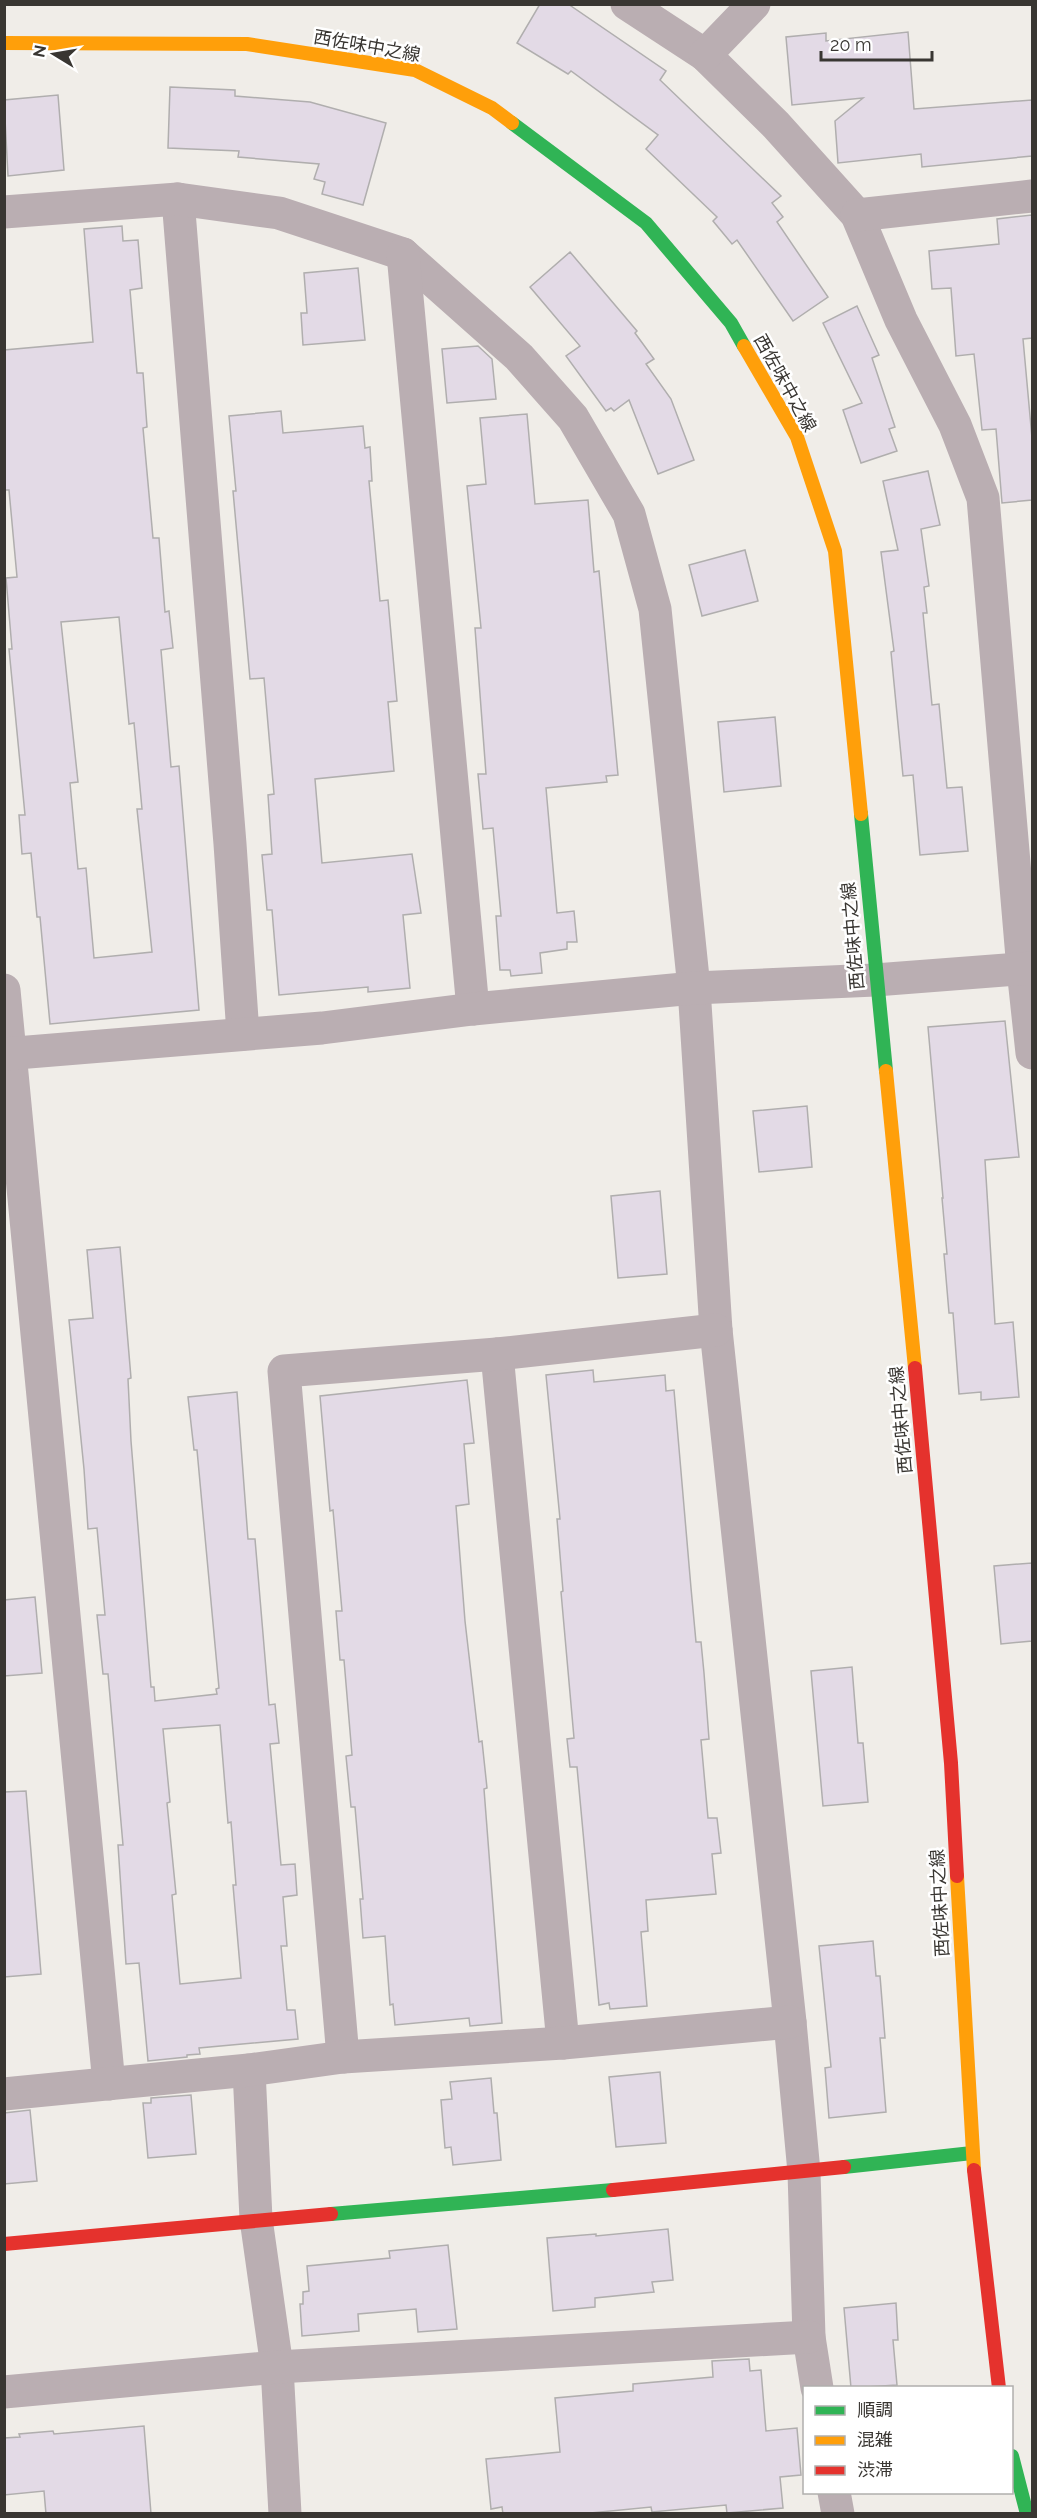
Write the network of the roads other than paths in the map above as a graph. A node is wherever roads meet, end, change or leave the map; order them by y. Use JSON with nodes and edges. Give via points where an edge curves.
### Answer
{"nodes":[{"id":1,"x":627,"y":4,"type":"edge"},
{"id":2,"x":754,"y":4,"type":"edge"},
{"id":3,"x":4,"y":43,"type":"edge"},
{"id":4,"x":705,"y":55,"type":"junction"},
{"id":5,"x":1032,"y":196,"type":"edge"},
{"id":6,"x":178,"y":199,"type":"junction"},
{"id":7,"x":4,"y":212,"type":"edge"},
{"id":8,"x":858,"y":215,"type":"junction"},
{"id":9,"x":403,"y":254,"type":"junction"},
{"id":10,"x":1028,"y":969,"type":"edge"},
{"id":11,"x":875,"y":980,"type":"junction"},
{"id":12,"x":694,"y":988,"type":"junction"},
{"id":13,"x":4,"y":990,"type":"edge"},
{"id":14,"x":473,"y":1009,"type":"junction"},
{"id":15,"x":243,"y":1034,"type":"junction"},
{"id":16,"x":1032,"y":1053,"type":"edge"},
{"id":17,"x":7,"y":1054,"type":"edge"},
{"id":18,"x":16,"y":1205,"type":"edge"},
{"id":19,"x":716,"y":1330,"type":"junction"},
{"id":20,"x":497,"y":1354,"type":"junction"},
{"id":21,"x":790,"y":2022,"type":"junction"},
{"id":22,"x":563,"y":2043,"type":"junction"},
{"id":23,"x":343,"y":2057,"type":"junction"},
{"id":24,"x":249,"y":2070,"type":"junction"},
{"id":25,"x":109,"y":2084,"type":"junction"},
{"id":26,"x":4,"y":2094,"type":"edge"},
{"id":27,"x":972,"y":2153,"type":"junction"},
{"id":28,"x":804,"y":2172,"type":"junction"},
{"id":29,"x":256,"y":2219,"type":"junction"},
{"id":30,"x":4,"y":2244,"type":"edge"},
{"id":31,"x":809,"y":2337,"type":"junction"},
{"id":32,"x":277,"y":2367,"type":"junction"},
{"id":33,"x":817,"y":2386,"type":"edge"},
{"id":34,"x":999,"y":2386,"type":"edge"},
{"id":35,"x":4,"y":2392,"type":"edge"},
{"id":36,"x":1013,"y":2463,"type":"edge"},
{"id":37,"x":834,"y":2494,"type":"edge"},
{"id":38,"x":285,"y":2514,"type":"edge"},
{"id":39,"x":838,"y":2514,"type":"edge"},
{"id":40,"x":1027,"y":2514,"type":"edge"}],
"edges":[{"from":1,"to":4,"type":"street"},
{"from":2,"to":4,"type":"street"},
{"from":3,"to":11,"type":"main road","name":"西佐味中之線","via":[[247,44],[416,70],[492,108],[646,223],[730,322],[797,437],[835,551]]},
{"from":4,"to":8,"type":"street"},
{"from":5,"to":8,"type":"street"},
{"from":6,"to":7,"type":"street"},
{"from":6,"to":9,"type":"street","via":[[279,213]]},
{"from":6,"to":15,"type":"street"},
{"from":8,"to":10,"type":"street","via":[[901,320],[955,426],[983,498]]},
{"from":9,"to":12,"type":"street","via":[[519,357],[573,418],[629,514],[655,609]]},
{"from":9,"to":14,"type":"street"},
{"from":10,"to":11,"type":"street"},
{"from":10,"to":16,"type":"street"},
{"from":11,"to":12,"type":"street"},
{"from":11,"to":27,"type":"main road","name":"西佐味中之線","via":[[951,1762]]},
{"from":12,"to":14,"type":"street"},
{"from":12,"to":19,"type":"street"},
{"from":13,"to":17,"type":"street"},
{"from":14,"to":15,"type":"street"},
{"from":15,"to":17,"type":"street"},
{"from":17,"to":18,"type":"street"},
{"from":18,"to":25,"type":"street"},
{"from":19,"to":20,"type":"street"},
{"from":19,"to":21,"type":"street"},
{"from":20,"to":22,"type":"street"},
{"from":20,"to":23,"type":"street","via":[[284,1371]]},
{"from":21,"to":22,"type":"street"},
{"from":21,"to":28,"type":"street"},
{"from":22,"to":23,"type":"street"},
{"from":23,"to":24,"type":"street"},
{"from":24,"to":25,"type":"street"},
{"from":24,"to":29,"type":"street"},
{"from":25,"to":26,"type":"street"},
{"from":27,"to":28,"type":"main road"},
{"from":27,"to":34,"type":"main road","name":"西佐味中之線"},
{"from":28,"to":29,"type":"main road"},
{"from":28,"to":31,"type":"street"},
{"from":29,"to":30,"type":"main road"},
{"from":29,"to":32,"type":"street"},
{"from":31,"to":32,"type":"street"},
{"from":31,"to":33,"type":"street"},
{"from":32,"to":35,"type":"street"},
{"from":32,"to":38,"type":"street"},
{"from":36,"to":40,"type":"main road"},
{"from":37,"to":39,"type":"street"}]}
